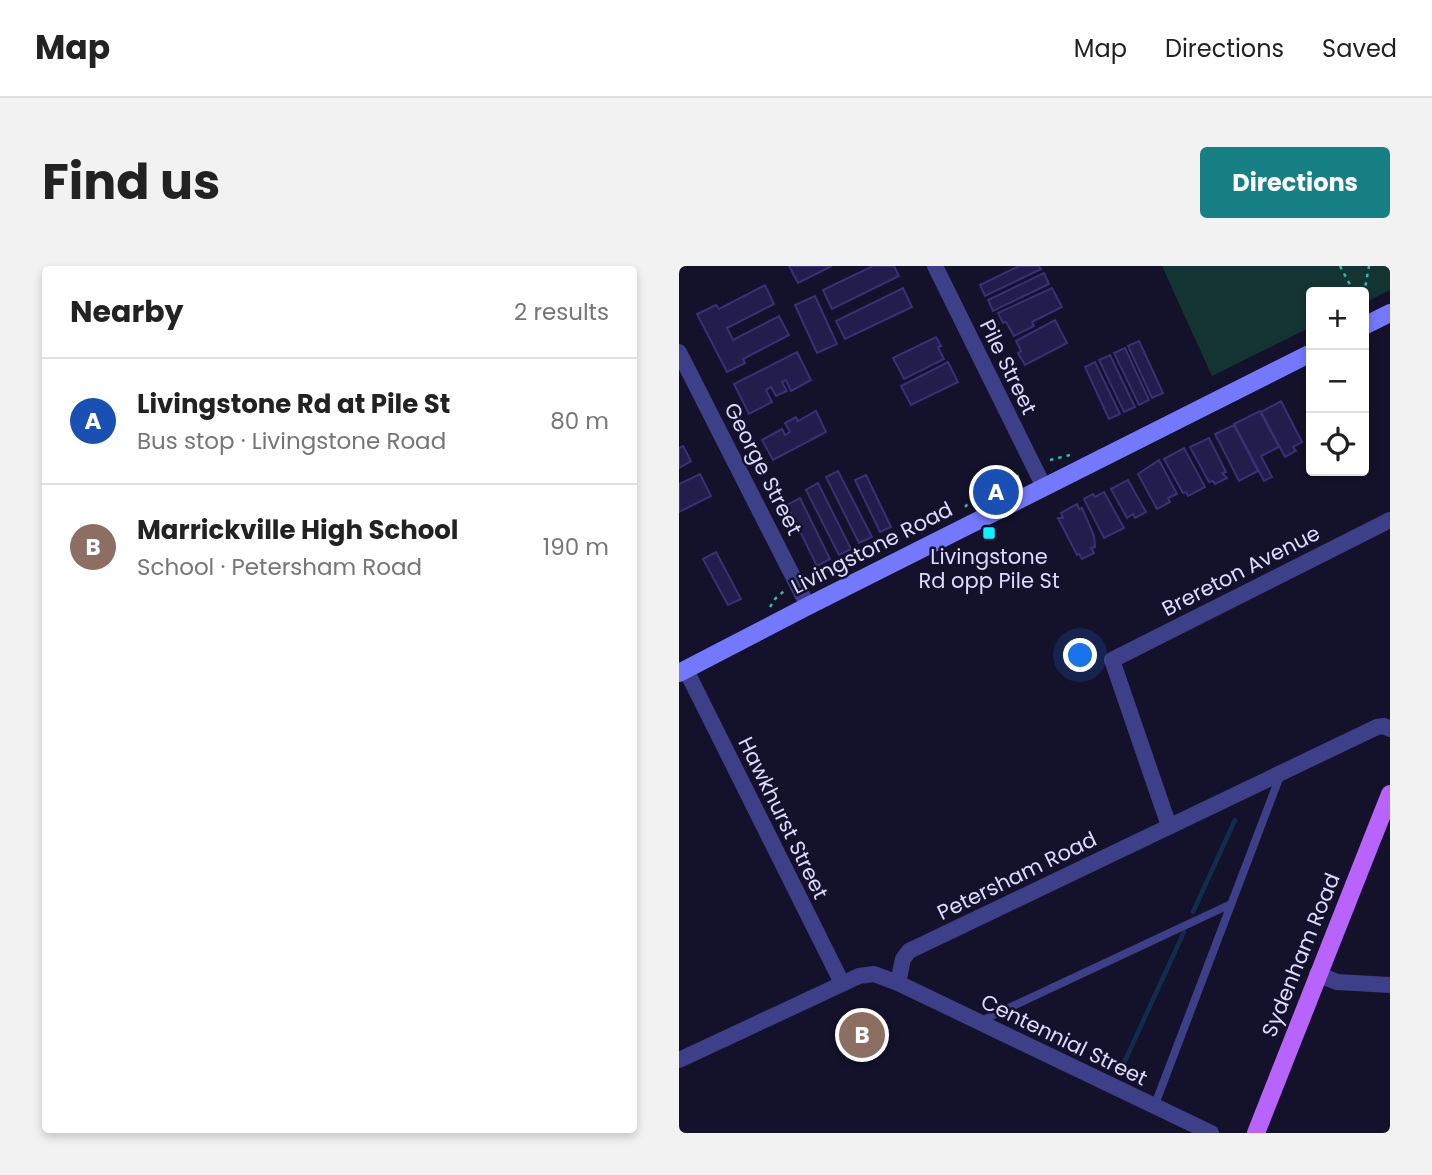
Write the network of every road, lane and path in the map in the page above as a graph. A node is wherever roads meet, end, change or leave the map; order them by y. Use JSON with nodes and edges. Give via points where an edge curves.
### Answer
{"nodes":[{"id":1,"x":935,"y":266,"type":"edge"},
{"id":2,"x":1340,"y":266,"type":"edge"},
{"id":3,"x":1369,"y":266,"type":"edge"},
{"id":4,"x":1351,"y":287,"type":"edge"},
{"id":5,"x":1365,"y":287,"type":"edge"},
{"id":6,"x":1390,"y":313,"type":"edge"},
{"id":7,"x":1369,"y":324,"type":"edge"},
{"id":8,"x":679,"y":352,"type":"edge"},
{"id":9,"x":1306,"y":356,"type":"edge"},
{"id":10,"x":1055,"y":457,"type":"dead end"},
{"id":11,"x":1045,"y":463,"type":"dead end"},
{"id":12,"x":1025,"y":473,"type":"dead end"},
{"id":13,"x":1044,"y":487,"type":"junction"},
{"id":14,"x":972,"y":499,"type":"dead end"},
{"id":15,"x":1390,"y":520,"type":"edge"},
{"id":16,"x":846,"y":563,"type":"dead end"},
{"id":17,"x":806,"y":580,"type":"dead end"},
{"id":18,"x":790,"y":588,"type":"dead end"},
{"id":19,"x":775,"y":599,"type":"dead end"},
{"id":20,"x":808,"y":606,"type":"junction"},
{"id":21,"x":683,"y":672,"type":"edge"},
{"id":22,"x":1390,"y":729,"type":"edge"},
{"id":23,"x":1281,"y":772,"type":"junction"},
{"id":24,"x":1390,"y":794,"type":"edge"},
{"id":25,"x":1169,"y":826,"type":"junction"},
{"id":26,"x":1231,"y":904,"type":"junction"},
{"id":27,"x":1317,"y":974,"type":"junction"},
{"id":28,"x":898,"y":983,"type":"junction"},
{"id":29,"x":842,"y":984,"type":"junction"},
{"id":30,"x":1390,"y":985,"type":"edge"},
{"id":31,"x":979,"y":1022,"type":"junction"},
{"id":32,"x":679,"y":1060,"type":"edge"},
{"id":33,"x":1154,"y":1107,"type":"junction"},
{"id":34,"x":1211,"y":1133,"type":"edge"},
{"id":35,"x":1256,"y":1133,"type":"edge"}],
"edges":[{"from":1,"to":13,"type":"street","name":"Pile Street"},
{"from":2,"to":4,"type":"path"},
{"from":3,"to":5,"type":"path"},
{"from":6,"to":7,"type":"street"},
{"from":8,"to":20,"type":"street","name":"George Street"},
{"from":9,"to":13,"type":"street","name":"Livingstone Road"},
{"from":10,"to":11,"type":"path"},
{"from":12,"to":14,"type":"path"},
{"from":13,"to":20,"type":"street","name":"Livingstone Road"},
{"from":15,"to":25,"type":"street","name":"Brereton Avenue","via":[[1111,660]]},
{"from":16,"to":17,"type":"path"},
{"from":18,"to":19,"type":"path"},
{"from":20,"to":21,"type":"street","name":"Livingstone Road"},
{"from":21,"to":29,"type":"street","name":"Hawkhurst Street"},
{"from":22,"to":23,"type":"street","name":"Petersham Road","via":[[1377,727]]},
{"from":23,"to":25,"type":"street","name":"Petersham Road"},
{"from":23,"to":26,"type":"lane"},
{"from":24,"to":27,"type":"main road","name":"Sydenham Road"},
{"from":25,"to":28,"type":"street","name":"Petersham Road","via":[[909,951]]},
{"from":26,"to":31,"type":"lane"},
{"from":26,"to":33,"type":"lane"},
{"from":27,"to":30,"type":"street","via":[[1337,982]]},
{"from":27,"to":35,"type":"main road","name":"Sydenham Road"},
{"from":28,"to":29,"type":"street","via":[[866,974]]},
{"from":28,"to":31,"type":"street","name":"Centennial Street"},
{"from":29,"to":32,"type":"street"},
{"from":31,"to":33,"type":"street","name":"Centennial Street"},
{"from":33,"to":34,"type":"street","name":"Centennial Street"}]}
